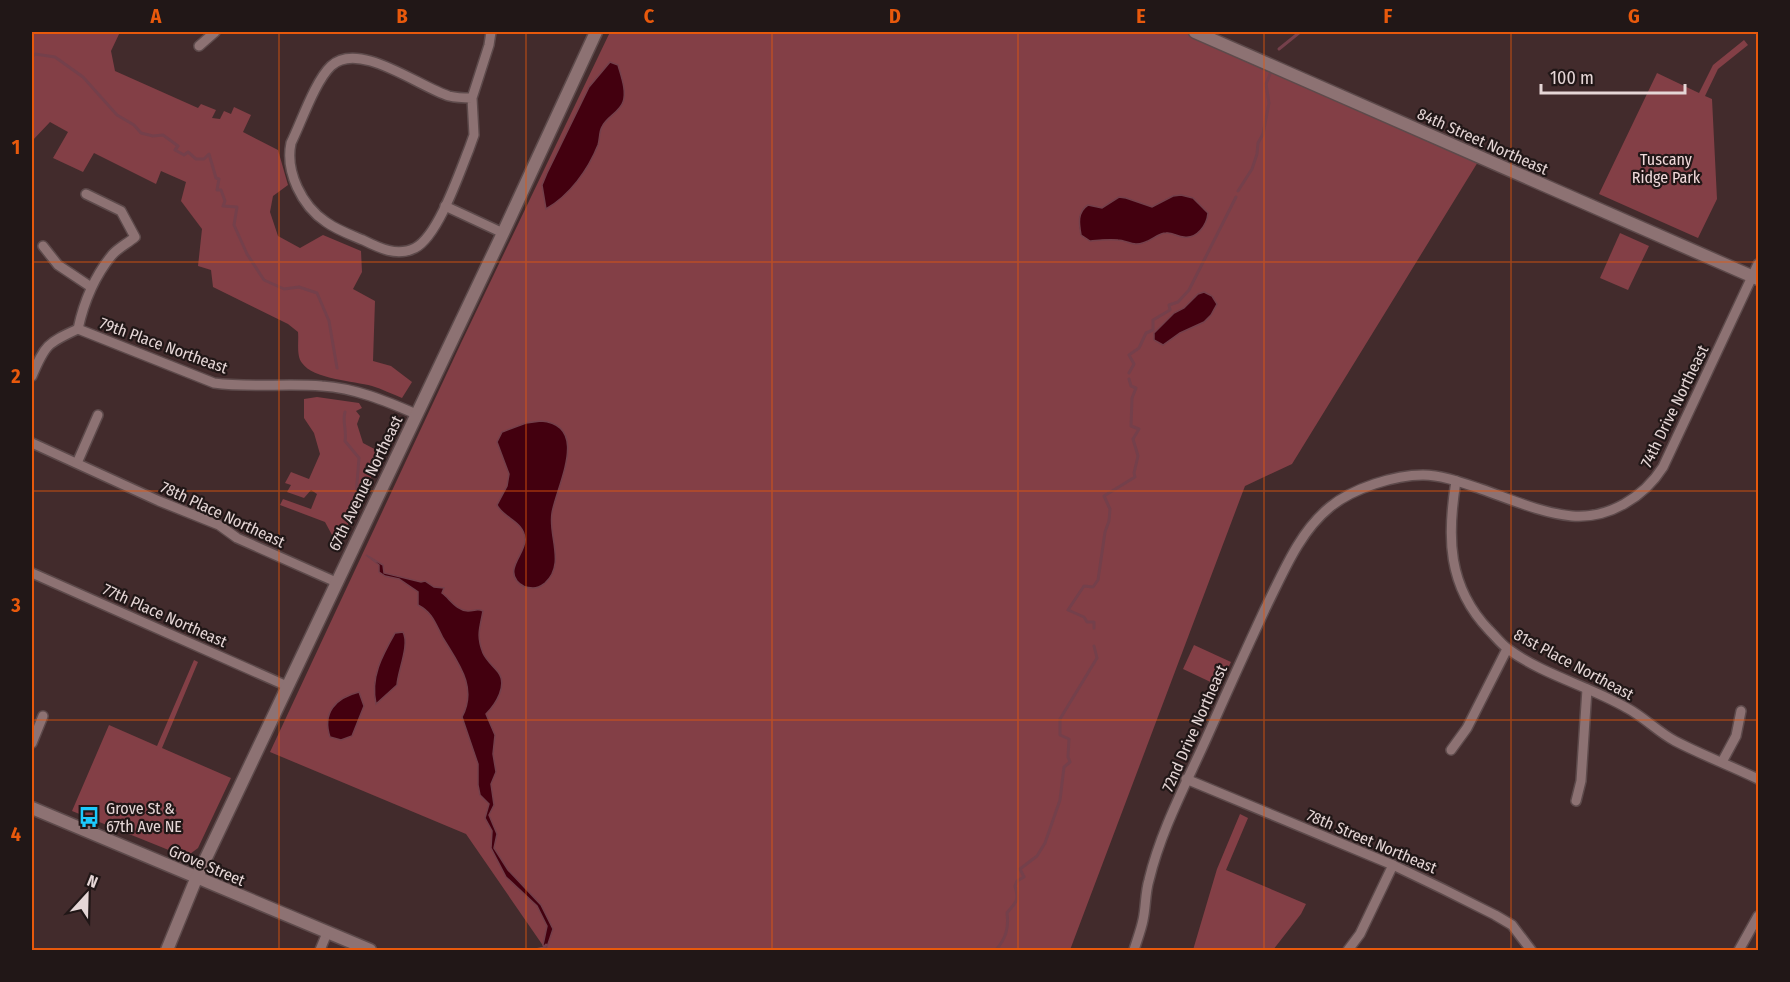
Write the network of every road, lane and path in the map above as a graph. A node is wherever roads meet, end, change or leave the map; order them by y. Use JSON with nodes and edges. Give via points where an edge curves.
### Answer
{"nodes":[{"id":1,"x":215,"y":32,"type":"edge"},
{"id":2,"x":491,"y":32,"type":"edge"},
{"id":3,"x":596,"y":32,"type":"edge"},
{"id":4,"x":1195,"y":32,"type":"edge"},
{"id":5,"x":199,"y":46,"type":"dead end"},
{"id":6,"x":472,"y":98,"type":"junction"},
{"id":7,"x":86,"y":194,"type":"dead end"},
{"id":8,"x":445,"y":206,"type":"junction"},
{"id":9,"x":503,"y":233,"type":"junction"},
{"id":10,"x":43,"y":246,"type":"dead end"},
{"id":11,"x":1758,"y":264,"type":"edge"},
{"id":12,"x":1756,"y":278,"type":"edge"},
{"id":13,"x":91,"y":287,"type":"junction"},
{"id":14,"x":78,"y":329,"type":"junction"},
{"id":15,"x":32,"y":376,"type":"edge"},
{"id":16,"x":416,"y":414,"type":"junction"},
{"id":17,"x":98,"y":415,"type":"dead end"},
{"id":18,"x":32,"y":443,"type":"edge"},
{"id":19,"x":77,"y":463,"type":"junction"},
{"id":20,"x":1456,"y":480,"type":"junction"},
{"id":21,"x":1309,"y":527,"type":"joint"},
{"id":22,"x":32,"y":573,"type":"edge"},
{"id":23,"x":336,"y":582,"type":"junction"},
{"id":24,"x":1507,"y":649,"type":"junction"},
{"id":25,"x":287,"y":686,"type":"junction"},
{"id":26,"x":1587,"y":689,"type":"junction"},
{"id":27,"x":1741,"y":711,"type":"dead end"},
{"id":28,"x":43,"y":716,"type":"dead end"},
{"id":29,"x":32,"y":743,"type":"edge"},
{"id":30,"x":1451,"y":750,"type":"dead end"},
{"id":31,"x":1722,"y":762,"type":"junction"},
{"id":32,"x":1758,"y":779,"type":"edge"},
{"id":33,"x":1186,"y":780,"type":"junction"},
{"id":34,"x":1576,"y":801,"type":"dead end"},
{"id":35,"x":32,"y":808,"type":"edge"},
{"id":36,"x":1393,"y":865,"type":"junction"},
{"id":37,"x":196,"y":879,"type":"junction"},
{"id":38,"x":1758,"y":916,"type":"edge"},
{"id":39,"x":327,"y":933,"type":"junction"},
{"id":40,"x":167,"y":951,"type":"edge"},
{"id":41,"x":320,"y":951,"type":"edge"},
{"id":42,"x":370,"y":951,"type":"edge"},
{"id":43,"x":1134,"y":951,"type":"edge"},
{"id":44,"x":1348,"y":951,"type":"edge"},
{"id":45,"x":1532,"y":951,"type":"edge"},
{"id":46,"x":1739,"y":951,"type":"edge"}],
"edges":[{"from":1,"to":5,"type":"street"},
{"from":2,"to":6,"type":"street"},
{"from":3,"to":9,"type":"main road","name":"67th Avenue Northeast"},
{"from":4,"to":12,"type":"main road","name":"84th Street Northeast"},
{"from":6,"to":8,"type":"street","via":[[474,135]]},
{"from":6,"to":8,"type":"street","via":[[447,95],[370,60],[350,57],[332,65],[321,80],[288,155],[292,177],[312,209],[328,224],[385,251],[416,247],[432,232]]},
{"from":7,"to":13,"type":"street","via":[[121,211],[135,237],[114,253]]},
{"from":8,"to":9,"type":"street"},
{"from":9,"to":16,"type":"main road","name":"67th Avenue Northeast"},
{"from":10,"to":13,"type":"street","via":[[58,265]]},
{"from":11,"to":12,"type":"street","name":"74th Drive Northeast"},
{"from":12,"to":20,"type":"street","name":"74th Drive Northeast","via":[[1663,467],[1638,496],[1619,507],[1572,516]]},
{"from":13,"to":14,"type":"street"},
{"from":14,"to":15,"type":"street","via":[[46,346]]},
{"from":14,"to":16,"type":"street","name":"79th Place Northeast","via":[[214,383],[352,390]]},
{"from":16,"to":23,"type":"main road","name":"67th Avenue Northeast"},
{"from":17,"to":19,"type":"street"},
{"from":18,"to":19,"type":"street","name":"78th Place Northeast"},
{"from":19,"to":23,"type":"street","name":"78th Place Northeast"},
{"from":20,"to":21,"type":"street","name":"74th Drive Northeast","via":[[1424,475],[1380,482],[1331,506]]},
{"from":20,"to":24,"type":"street","name":"81st Place Northeast","via":[[1451,543],[1457,579],[1482,622]]},
{"from":21,"to":33,"type":"street","name":"72nd Drive Northeast","via":[[1284,569]]},
{"from":22,"to":25,"type":"street","name":"77th Place Northeast"},
{"from":23,"to":25,"type":"main road","name":"67th Avenue Northeast"},
{"from":24,"to":26,"type":"street","name":"81st Place Northeast"},
{"from":24,"to":30,"type":"street","via":[[1467,728]]},
{"from":25,"to":37,"type":"main road","name":"67th Avenue Northeast"},
{"from":26,"to":31,"type":"street","name":"81st Place Northeast","via":[[1627,708],[1676,741]]},
{"from":26,"to":34,"type":"street","via":[[1581,781]]},
{"from":27,"to":31,"type":"street","via":[[1736,736]]},
{"from":28,"to":29,"type":"street"},
{"from":31,"to":32,"type":"street","name":"81st Place Northeast"},
{"from":33,"to":36,"type":"street","name":"78th Street Northeast"},
{"from":33,"to":43,"type":"street","name":"72nd Drive Northeast","via":[[1148,881]]},
{"from":35,"to":37,"type":"main road","name":"Grove Street"},
{"from":36,"to":44,"type":"street"},
{"from":36,"to":45,"type":"street","name":"78th Street Northeast","via":[[1495,915],[1512,926]]},
{"from":37,"to":39,"type":"main road","name":"Grove Street"},
{"from":37,"to":40,"type":"main road","name":"67th Avenue Northeast"},
{"from":38,"to":46,"type":"street"},
{"from":39,"to":41,"type":"street"},
{"from":39,"to":42,"type":"main road","name":"Grove Street"}]}
